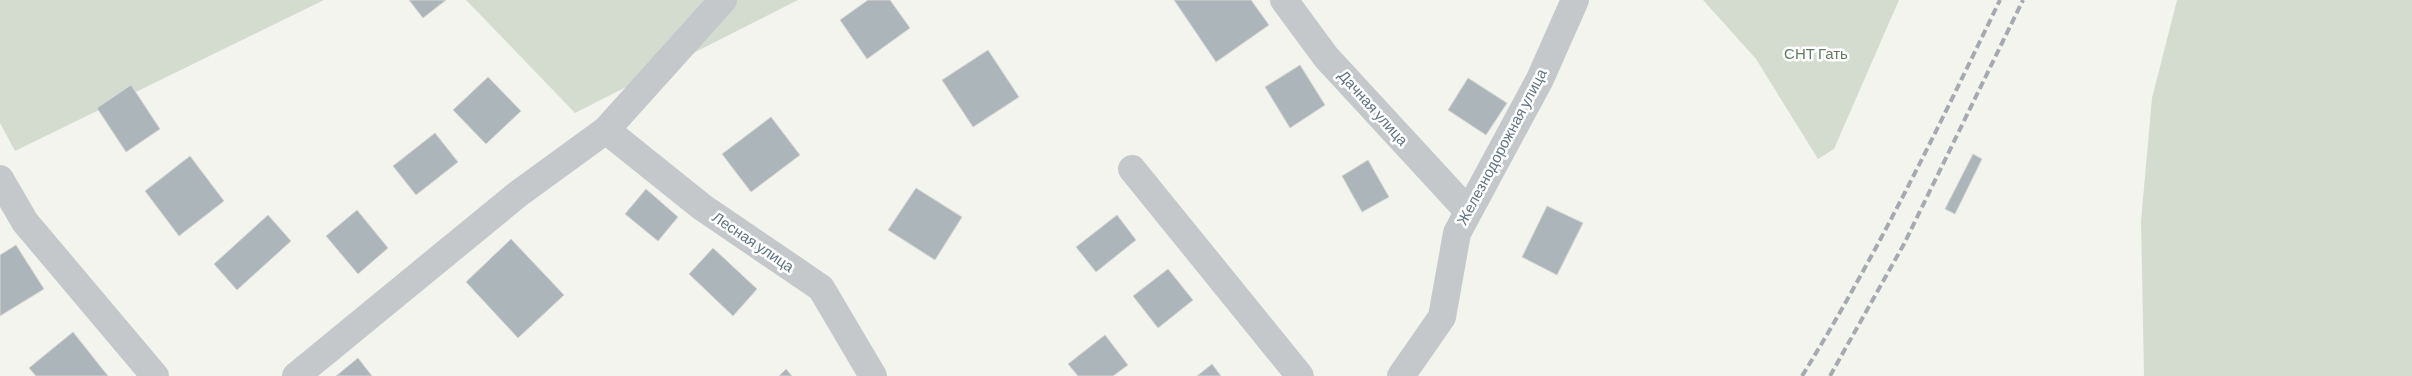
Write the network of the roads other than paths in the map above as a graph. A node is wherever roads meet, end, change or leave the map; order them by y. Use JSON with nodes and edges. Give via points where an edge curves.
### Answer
{"nodes":[{"id":1,"x":723,"y":0,"type":"edge"},
{"id":2,"x":1284,"y":0,"type":"edge"},
{"id":3,"x":1575,"y":0,"type":"edge"},
{"id":4,"x":606,"y":130,"type":"junction"},
{"id":5,"x":1132,"y":169,"type":"dead end"},
{"id":6,"x":0,"y":179,"type":"edge"},
{"id":7,"x":1468,"y":211,"type":"junction"},
{"id":8,"x":155,"y":376,"type":"edge"},
{"id":9,"x":296,"y":376,"type":"edge"},
{"id":10,"x":873,"y":376,"type":"edge"},
{"id":11,"x":1300,"y":376,"type":"edge"},
{"id":12,"x":1401,"y":376,"type":"edge"}],
"edges":[{"from":1,"to":4,"type":"street"},
{"from":2,"to":7,"type":"street","name":"Дачная улица","via":[[1326,57]]},
{"from":3,"to":7,"type":"street","name":"Железнодорожная улица","via":[[1540,79]]},
{"from":4,"to":9,"type":"street","via":[[518,194]]},
{"from":4,"to":10,"type":"street","name":"Лесная улица","via":[[702,207],[821,288]]},
{"from":5,"to":11,"type":"street"},
{"from":6,"to":8,"type":"street","via":[[25,222]]},
{"from":7,"to":12,"type":"street","name":"Железнодорожная улица","via":[[1457,233],[1442,317]]}]}
